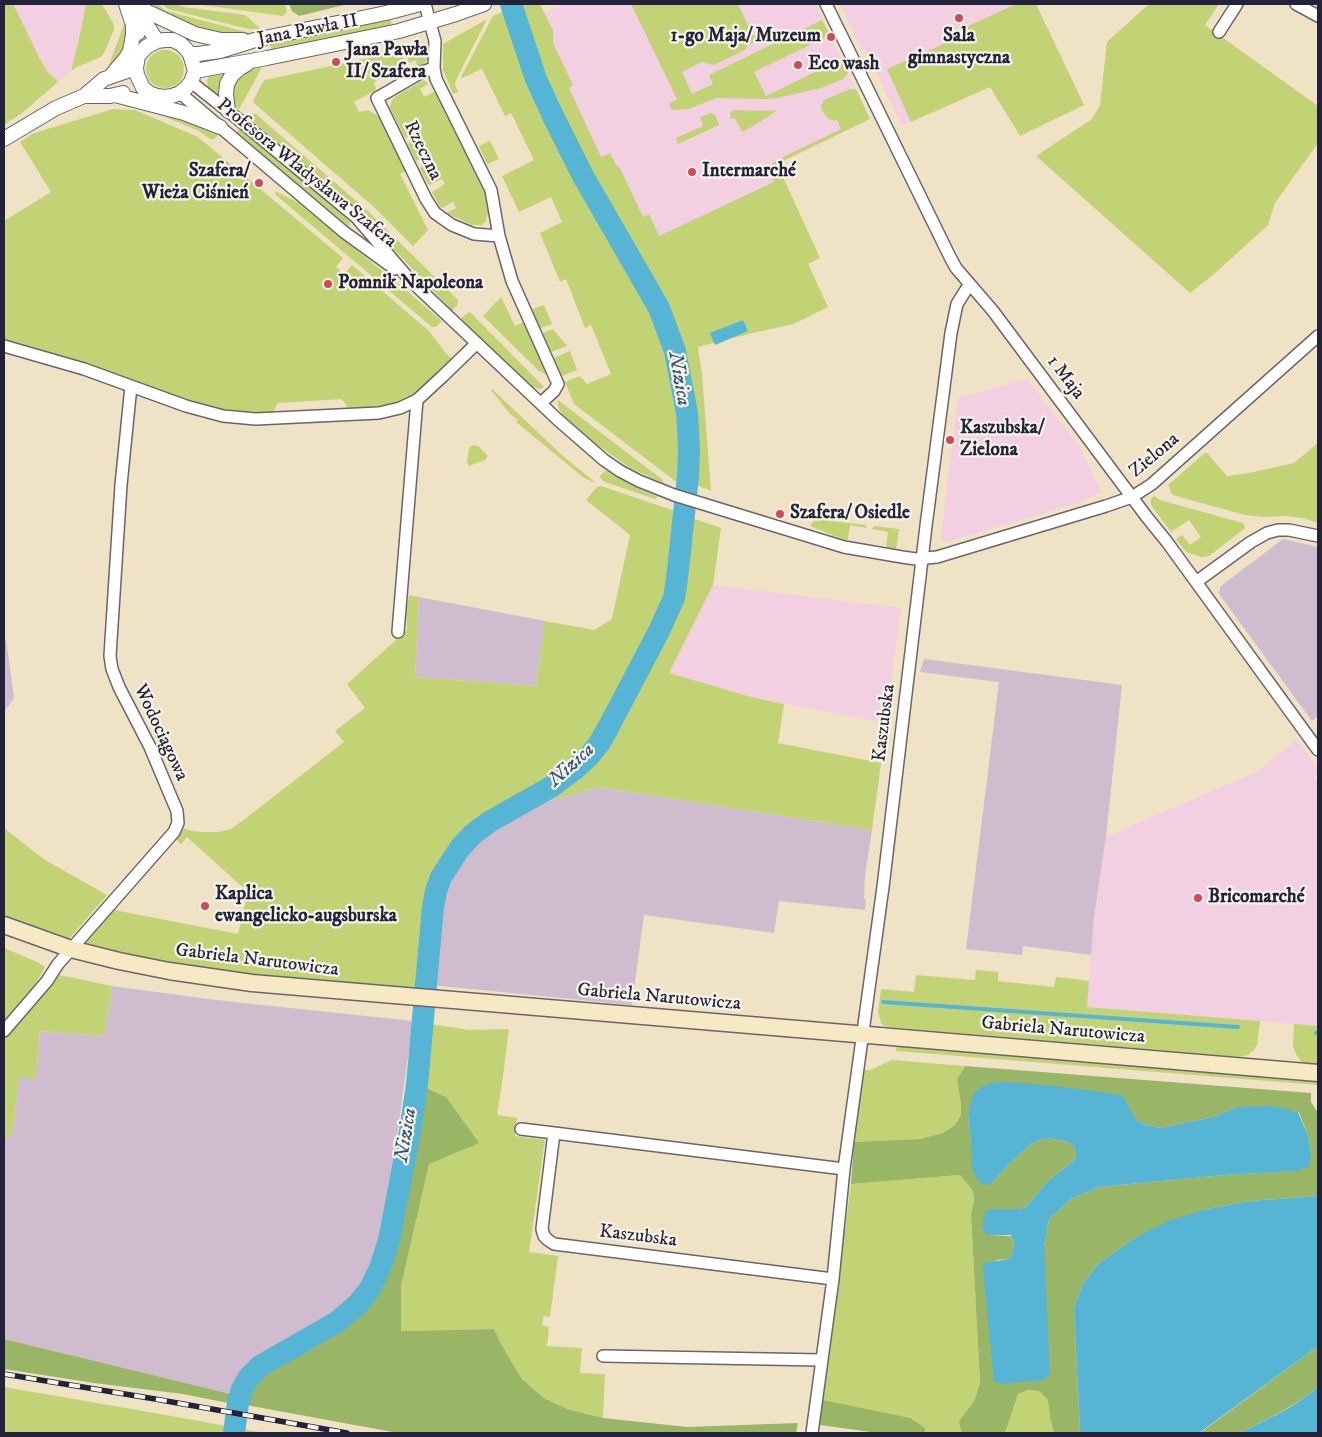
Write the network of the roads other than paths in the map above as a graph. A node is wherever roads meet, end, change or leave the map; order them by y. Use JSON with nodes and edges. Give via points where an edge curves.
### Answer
{"nodes":[{"id":1,"x":420,"y":4,"type":"edge"},
{"id":2,"x":425,"y":4,"type":"edge"},
{"id":3,"x":484,"y":4,"type":"edge"},
{"id":4,"x":826,"y":4,"type":"edge"},
{"id":5,"x":1237,"y":4,"type":"edge"},
{"id":6,"x":1296,"y":4,"type":"edge"},
{"id":7,"x":131,"y":5,"type":"edge"},
{"id":8,"x":1318,"y":16,"type":"edge"},
{"id":9,"x":430,"y":22,"type":"junction"},
{"id":10,"x":133,"y":25,"type":"junction"},
{"id":11,"x":1220,"y":32,"type":"dead end"},
{"id":12,"x":256,"y":40,"type":"junction"},
{"id":13,"x":151,"y":44,"type":"junction"},
{"id":14,"x":190,"y":54,"type":"junction"},
{"id":15,"x":255,"y":60,"type":"junction"},
{"id":16,"x":136,"y":68,"type":"junction"},
{"id":17,"x":434,"y":68,"type":"junction"},
{"id":18,"x":193,"y":76,"type":"junction"},
{"id":19,"x":109,"y":78,"type":"junction"},
{"id":20,"x":143,"y":88,"type":"junction"},
{"id":21,"x":180,"y":93,"type":"junction"},
{"id":22,"x":84,"y":96,"type":"junction"},
{"id":23,"x":115,"y":96,"type":"junction"},
{"id":24,"x":228,"y":111,"type":"junction"},
{"id":25,"x":220,"y":127,"type":"junction"},
{"id":26,"x":4,"y":139,"type":"edge"},
{"id":27,"x":499,"y":236,"type":"junction"},
{"id":28,"x":411,"y":282,"type":"junction"},
{"id":29,"x":969,"y":285,"type":"junction"},
{"id":30,"x":1318,"y":336,"type":"edge"},
{"id":31,"x":477,"y":343,"type":"junction"},
{"id":32,"x":4,"y":346,"type":"edge"},
{"id":33,"x":131,"y":386,"type":"junction"},
{"id":34,"x":417,"y":400,"type":"junction"},
{"id":35,"x":542,"y":403,"type":"junction"},
{"id":36,"x":1132,"y":497,"type":"junction"},
{"id":37,"x":1318,"y":536,"type":"edge"},
{"id":38,"x":922,"y":558,"type":"junction"},
{"id":39,"x":1196,"y":582,"type":"junction"},
{"id":40,"x":398,"y":632,"type":"dead end"},
{"id":41,"x":1318,"y":750,"type":"edge"},
{"id":42,"x":4,"y":926,"type":"edge"},
{"id":43,"x":71,"y":949,"type":"junction"},
{"id":44,"x":4,"y":1031,"type":"edge"},
{"id":45,"x":863,"y":1035,"type":"junction"},
{"id":46,"x":1318,"y":1073,"type":"edge"},
{"id":47,"x":521,"y":1129,"type":"dead end"},
{"id":48,"x":554,"y":1133,"type":"junction"},
{"id":49,"x":844,"y":1169,"type":"junction"},
{"id":50,"x":833,"y":1279,"type":"junction"},
{"id":51,"x":603,"y":1356,"type":"dead end"},
{"id":52,"x":822,"y":1360,"type":"junction"},
{"id":53,"x":812,"y":1433,"type":"edge"}],
"edges":[{"from":1,"to":12,"type":"street","name":"Jana Pawła II"},
{"from":2,"to":9,"type":"street"},
{"from":3,"to":9,"type":"street","name":"Jana Pawła II"},
{"from":4,"to":29,"type":"street","name":"1 Maja","via":[[947,252]]},
{"from":5,"to":11,"type":"street"},
{"from":6,"to":8,"type":"street"},
{"from":7,"to":10,"type":"street"},
{"from":7,"to":12,"type":"street","via":[[195,34],[221,40]]},
{"from":7,"to":13,"type":"street"},
{"from":9,"to":15,"type":"street","name":"Jana Pawła II","via":[[372,38]]},
{"from":9,"to":17,"type":"street","via":[[435,41]]},
{"from":10,"to":13,"type":"street"},
{"from":10,"to":19,"type":"street","via":[[130,51]]},
{"from":12,"to":14,"type":"street","name":"Jana Pawła II","via":[[220,51]]},
{"from":13,"to":14,"type":"street","via":[[173,40]]},
{"from":13,"to":16,"type":"street","via":[[138,56]]},
{"from":14,"to":18,"type":"street"},
{"from":15,"to":18,"type":"street","name":"Jana Pawła II"},
{"from":15,"to":24,"type":"street","via":[[240,68],[227,84]]},
{"from":16,"to":19,"type":"street"},
{"from":16,"to":20,"type":"street"},
{"from":17,"to":27,"type":"street","via":[[491,190]]},
{"from":17,"to":27,"type":"street","name":"Rzeczna","via":[[377,98],[435,214],[474,234]]},
{"from":18,"to":21,"type":"street"},
{"from":18,"to":24,"type":"street","name":"Profesora Władysława Szafera"},
{"from":19,"to":22,"type":"street"},
{"from":20,"to":21,"type":"street","via":[[157,96]]},
{"from":20,"to":23,"type":"street"},
{"from":21,"to":25,"type":"street","name":"Profesora Władysława Szafera"},
{"from":22,"to":23,"type":"street"},
{"from":22,"to":26,"type":"street","via":[[56,108]]},
{"from":23,"to":25,"type":"street","via":[[184,113]]},
{"from":24,"to":28,"type":"street","name":"Profesora Władysława Szafera","via":[[356,217]]},
{"from":25,"to":28,"type":"street","name":"Profesora Władysława Szafera","via":[[344,232]]},
{"from":27,"to":35,"type":"street","via":[[512,282],[558,384]]},
{"from":28,"to":31,"type":"street","name":"Profesora Władysława Szafera"},
{"from":29,"to":36,"type":"street","name":"1 Maja","via":[[993,311]]},
{"from":29,"to":38,"type":"street","name":"Kaszubska","via":[[954,315]]},
{"from":30,"to":36,"type":"street","name":"Zielona","via":[[1144,491]]},
{"from":31,"to":34,"type":"street"},
{"from":31,"to":35,"type":"street","name":"Profesora Władysława Szafera"},
{"from":32,"to":33,"type":"street"},
{"from":33,"to":34,"type":"street","via":[[186,406],[223,416],[248,418],[379,412],[400,408]]},
{"from":33,"to":43,"type":"street","name":"Wodociągowa","via":[[110,656],[119,687],[150,747],[177,811],[178,823],[174,832]]},
{"from":34,"to":40,"type":"street"},
{"from":35,"to":38,"type":"street","name":"Profesora Władysława Szafera","via":[[593,451],[639,481],[674,495],[844,547],[902,558]]},
{"from":36,"to":38,"type":"street","name":"Zielona","via":[[943,556]]},
{"from":36,"to":39,"type":"street","name":"1 Maja"},
{"from":37,"to":39,"type":"street","via":[[1289,530],[1266,532]]},
{"from":38,"to":45,"type":"street","name":"Kaszubska"},
{"from":39,"to":41,"type":"street","name":"1 Maja"},
{"from":42,"to":43,"type":"main road","name":"Gabriela Narutowicza"},
{"from":43,"to":44,"type":"street","name":"Wodociągowa"},
{"from":43,"to":45,"type":"main road","name":"Gabriela Narutowicza","via":[[127,963],[252,983]]},
{"from":45,"to":46,"type":"main road","name":"Gabriela Narutowicza"},
{"from":45,"to":49,"type":"street","name":"Kaszubska"},
{"from":47,"to":48,"type":"street"},
{"from":48,"to":49,"type":"street"},
{"from":48,"to":50,"type":"street","name":"Kaszubska","via":[[542,1229],[544,1236],[554,1244]]},
{"from":49,"to":50,"type":"street","name":"Kaszubska"},
{"from":50,"to":52,"type":"street","name":"Kaszubska"},
{"from":51,"to":52,"type":"street"},
{"from":52,"to":53,"type":"street","name":"Kaszubska"}]}
